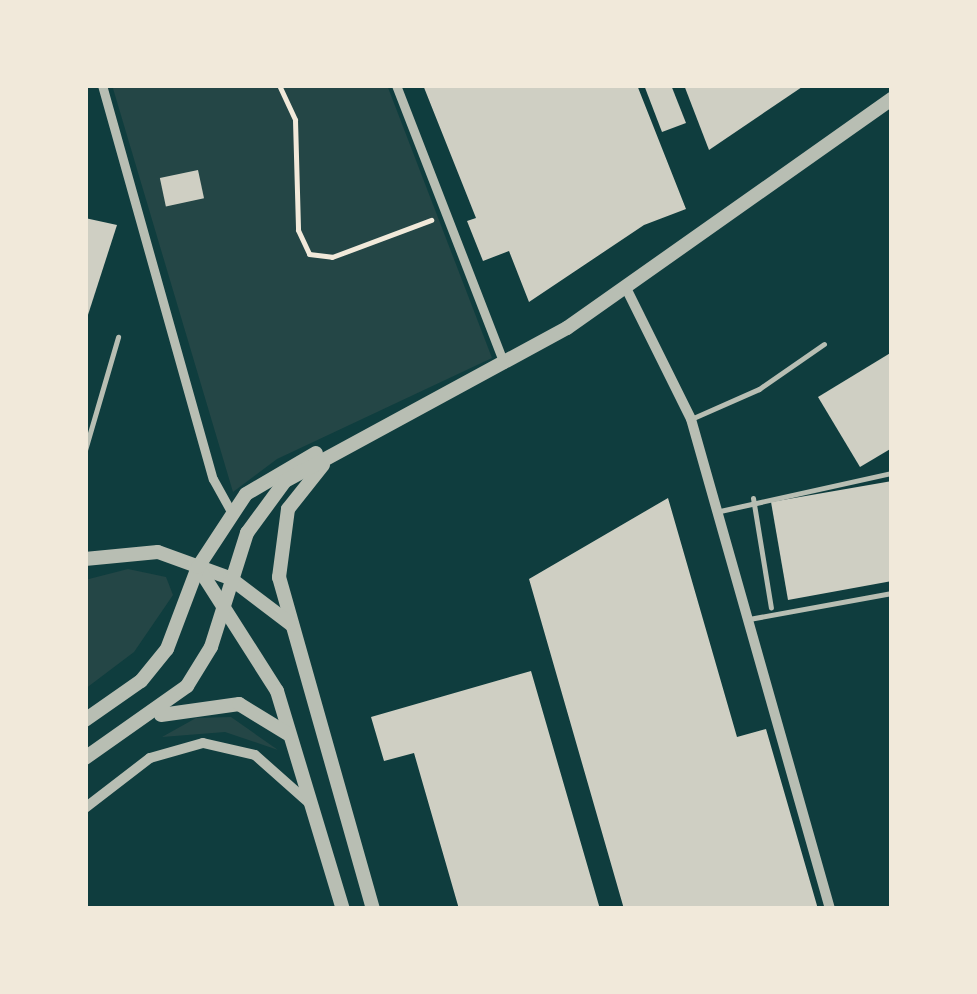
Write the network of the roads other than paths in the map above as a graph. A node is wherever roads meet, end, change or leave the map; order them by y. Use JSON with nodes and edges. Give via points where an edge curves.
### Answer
{"nodes":[{"id":1,"x":102,"y":85,"type":"edge"},
{"id":2,"x":396,"y":85,"type":"edge"},
{"id":3,"x":892,"y":99,"type":"edge"},
{"id":4,"x":626,"y":288,"type":"junction"},
{"id":5,"x":118,"y":337,"type":"dead end"},
{"id":6,"x":824,"y":344,"type":"dead end"},
{"id":7,"x":504,"y":364,"type":"junction"},
{"id":8,"x":691,"y":419,"type":"junction"},
{"id":9,"x":346,"y":445,"type":"junction"},
{"id":10,"x":85,"y":450,"type":"edge"},
{"id":11,"x":892,"y":472,"type":"edge"},
{"id":12,"x":753,"y":498,"type":"junction"},
{"id":13,"x":231,"y":512,"type":"junction"},
{"id":14,"x":718,"y":513,"type":"junction"},
{"id":15,"x":85,"y":559,"type":"edge"},
{"id":16,"x":198,"y":567,"type":"junction"},
{"id":17,"x":230,"y":578,"type":"junction"},
{"id":18,"x":892,"y":593,"type":"edge"},
{"id":19,"x":222,"y":603,"type":"junction"},
{"id":20,"x":772,"y":608,"type":"junction"},
{"id":21,"x":747,"y":620,"type":"junction"},
{"id":22,"x":294,"y":628,"type":"junction"},
{"id":23,"x":156,"y":717,"type":"junction"},
{"id":24,"x":85,"y":720,"type":"edge"},
{"id":25,"x":293,"y":738,"type":"junction"},
{"id":26,"x":85,"y":758,"type":"edge"},
{"id":27,"x":85,"y":808,"type":"edge"},
{"id":28,"x":314,"y":809,"type":"junction"},
{"id":29,"x":343,"y":909,"type":"edge"},
{"id":30,"x":372,"y":909,"type":"edge"},
{"id":31,"x":830,"y":909,"type":"edge"}],
"edges":[{"from":1,"to":13,"type":"street","via":[[213,479]]},
{"from":2,"to":7,"type":"street"},
{"from":3,"to":4,"type":"street"},
{"from":4,"to":7,"type":"street"},
{"from":4,"to":8,"type":"street"},
{"from":5,"to":10,"type":"lane"},
{"from":6,"to":8,"type":"lane","via":[[759,389]]},
{"from":7,"to":9,"type":"street"},
{"from":8,"to":14,"type":"street"},
{"from":9,"to":13,"type":"street","via":[[276,470]]},
{"from":9,"to":17,"type":"street","via":[[268,500]]},
{"from":9,"to":22,"type":"street","via":[[301,487],[281,529],[280,577]]},
{"from":11,"to":12,"type":"lane"},
{"from":12,"to":14,"type":"lane"},
{"from":12,"to":20,"type":"lane"},
{"from":13,"to":16,"type":"street"},
{"from":14,"to":21,"type":"street"},
{"from":15,"to":16,"type":"street","via":[[142,549]]},
{"from":16,"to":17,"type":"street"},
{"from":16,"to":19,"type":"street"},
{"from":16,"to":24,"type":"street","via":[[160,659]]},
{"from":17,"to":19,"type":"street"},
{"from":17,"to":22,"type":"street"},
{"from":18,"to":20,"type":"lane"},
{"from":19,"to":23,"type":"street","via":[[211,648]]},
{"from":19,"to":25,"type":"street","via":[[261,658]]},
{"from":20,"to":21,"type":"lane"},
{"from":21,"to":31,"type":"street"},
{"from":22,"to":30,"type":"street"},
{"from":23,"to":25,"type":"street","via":[[240,704]]},
{"from":23,"to":26,"type":"street"},
{"from":25,"to":28,"type":"street"},
{"from":27,"to":28,"type":"street","via":[[150,758],[202,743],[272,765]]},
{"from":28,"to":29,"type":"street"}]}
